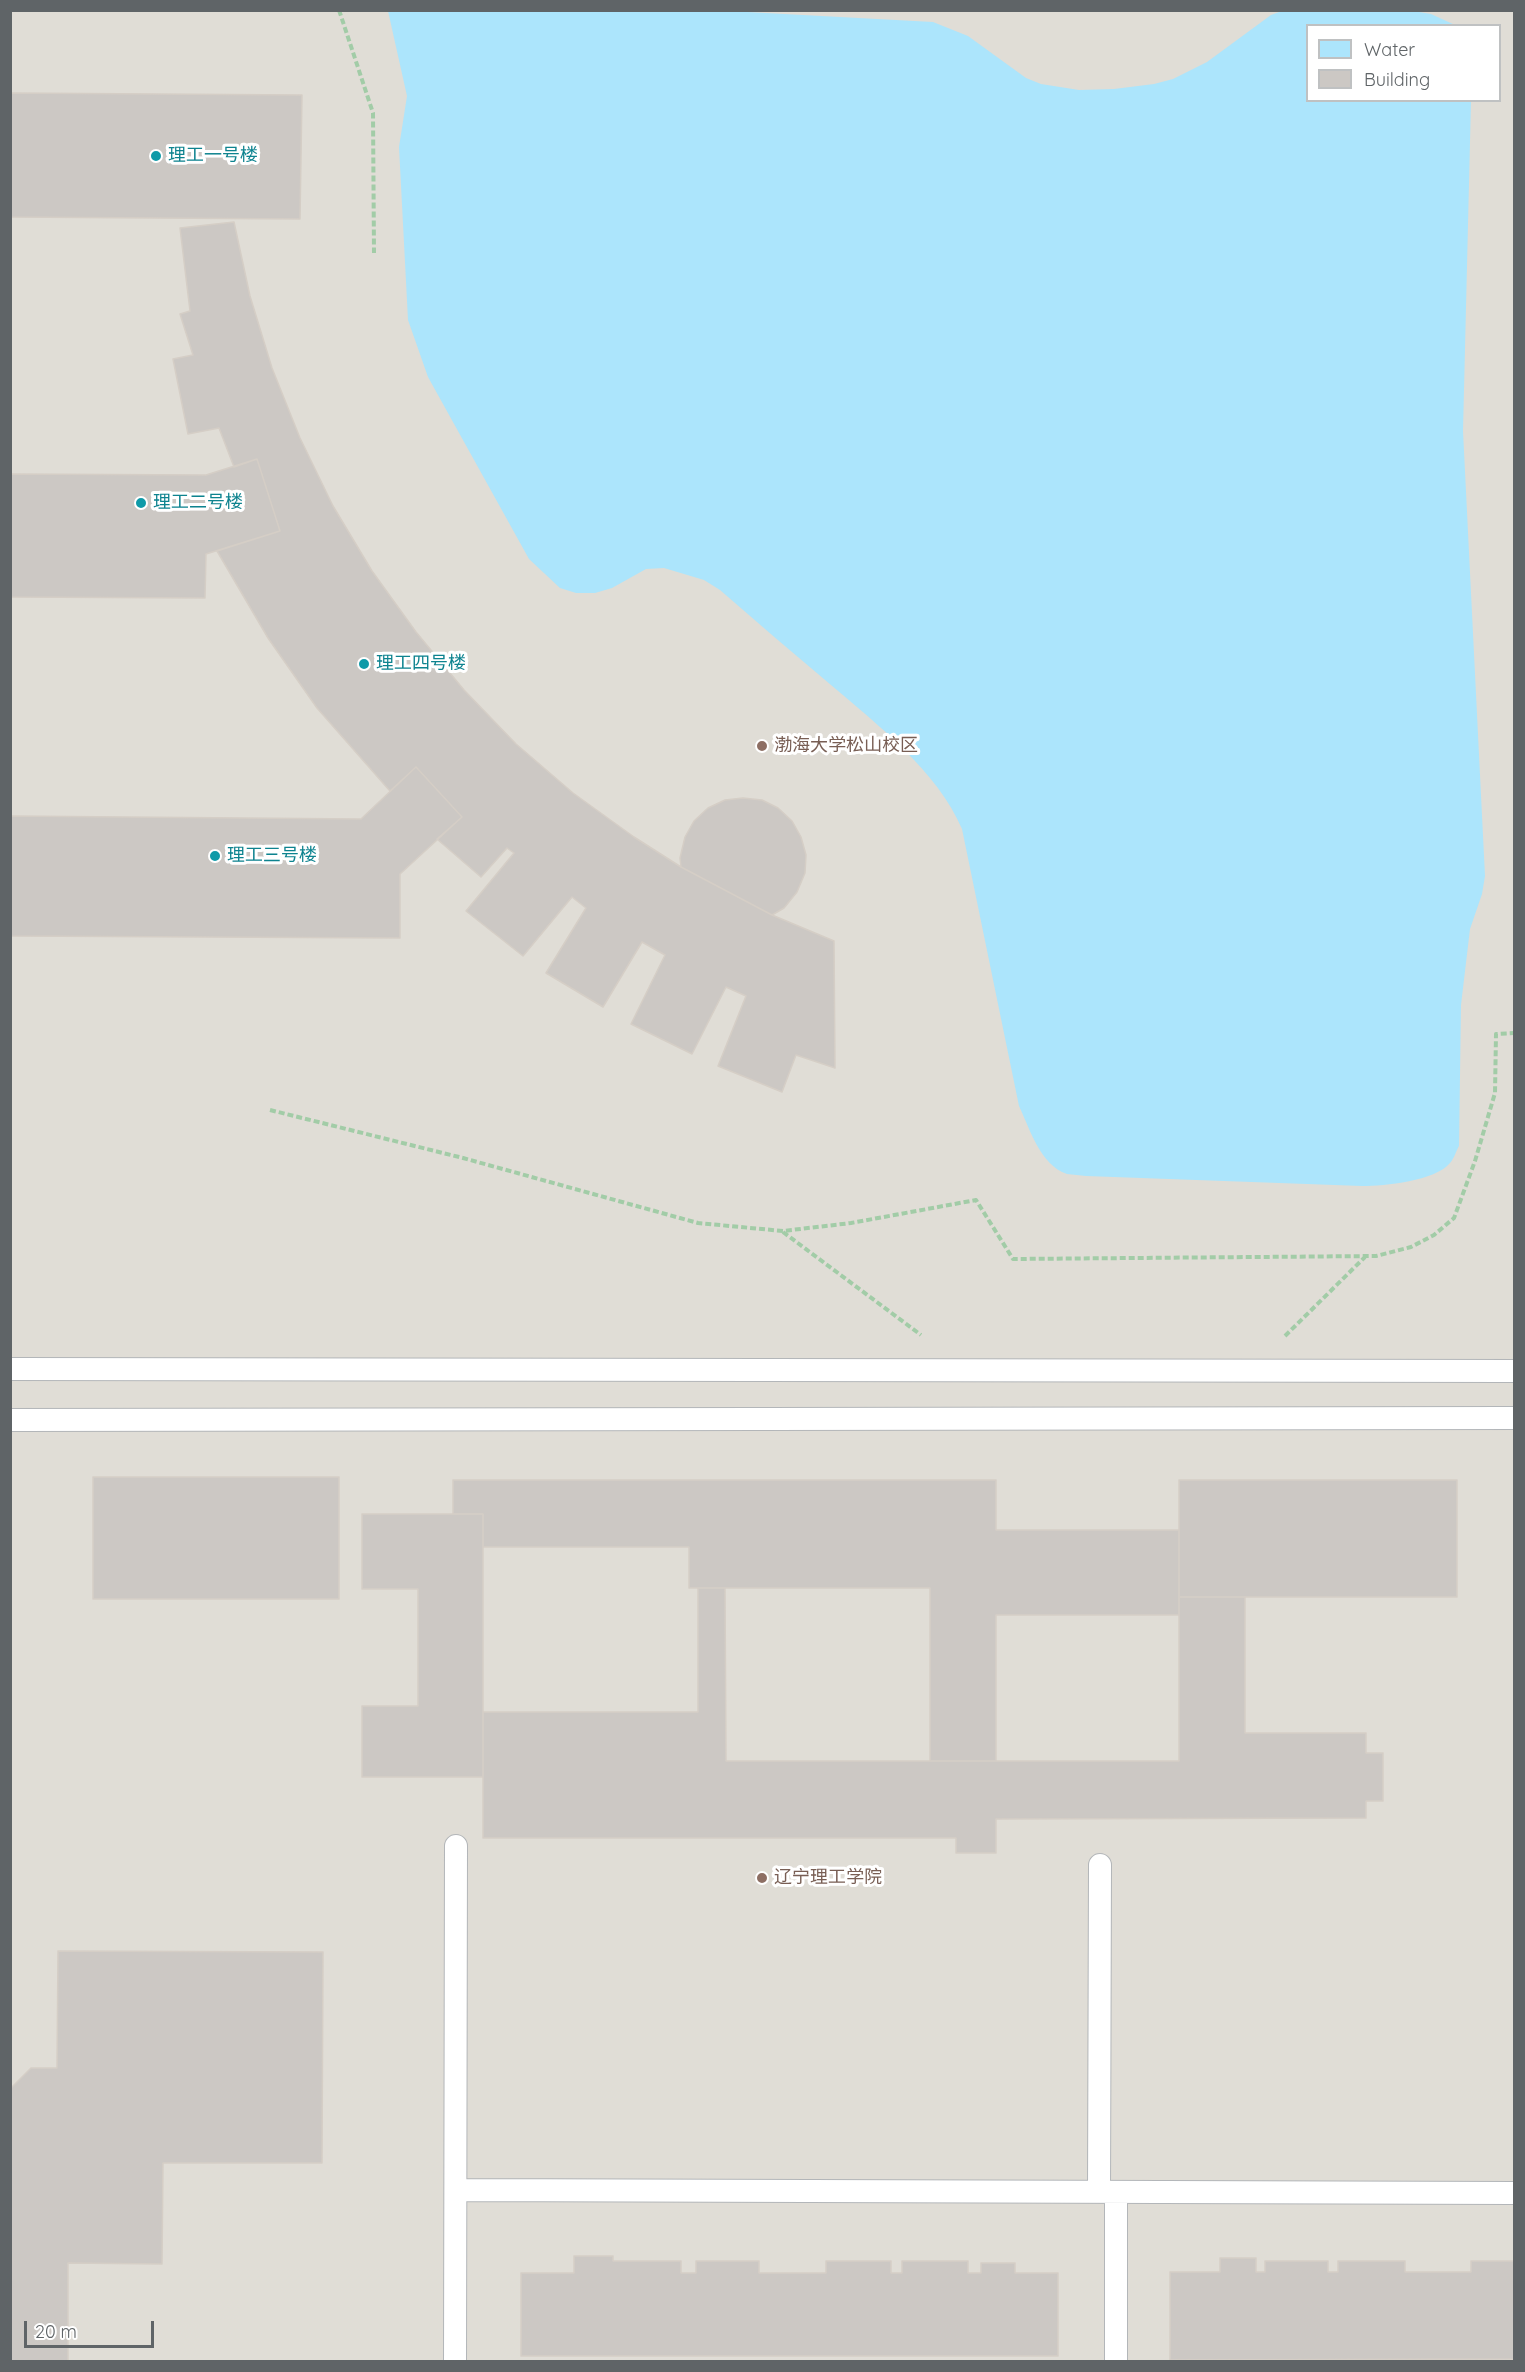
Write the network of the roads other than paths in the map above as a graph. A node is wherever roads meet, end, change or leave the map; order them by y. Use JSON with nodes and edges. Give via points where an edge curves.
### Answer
{"nodes":[{"id":1,"x":10,"y":1369,"type":"edge"},
{"id":2,"x":1515,"y":1371,"type":"edge"},
{"id":3,"x":1515,"y":1418,"type":"edge"},
{"id":4,"x":10,"y":1420,"type":"edge"},
{"id":5,"x":456,"y":1845,"type":"dead end"},
{"id":6,"x":1101,"y":1865,"type":"dead end"},
{"id":7,"x":456,"y":2190,"type":"junction"},
{"id":8,"x":1108,"y":2192,"type":"junction"},
{"id":9,"x":1515,"y":2193,"type":"edge"},
{"id":10,"x":455,"y":2361,"type":"edge"},
{"id":11,"x":1116,"y":2361,"type":"edge"}],
"edges":[{"from":1,"to":2,"type":"lane"},
{"from":3,"to":4,"type":"lane"},
{"from":5,"to":7,"type":"lane"},
{"from":6,"to":8,"type":"lane"},
{"from":7,"to":8,"type":"lane"},
{"from":7,"to":10,"type":"lane"},
{"from":8,"to":9,"type":"lane"},
{"from":8,"to":11,"type":"lane"}]}
